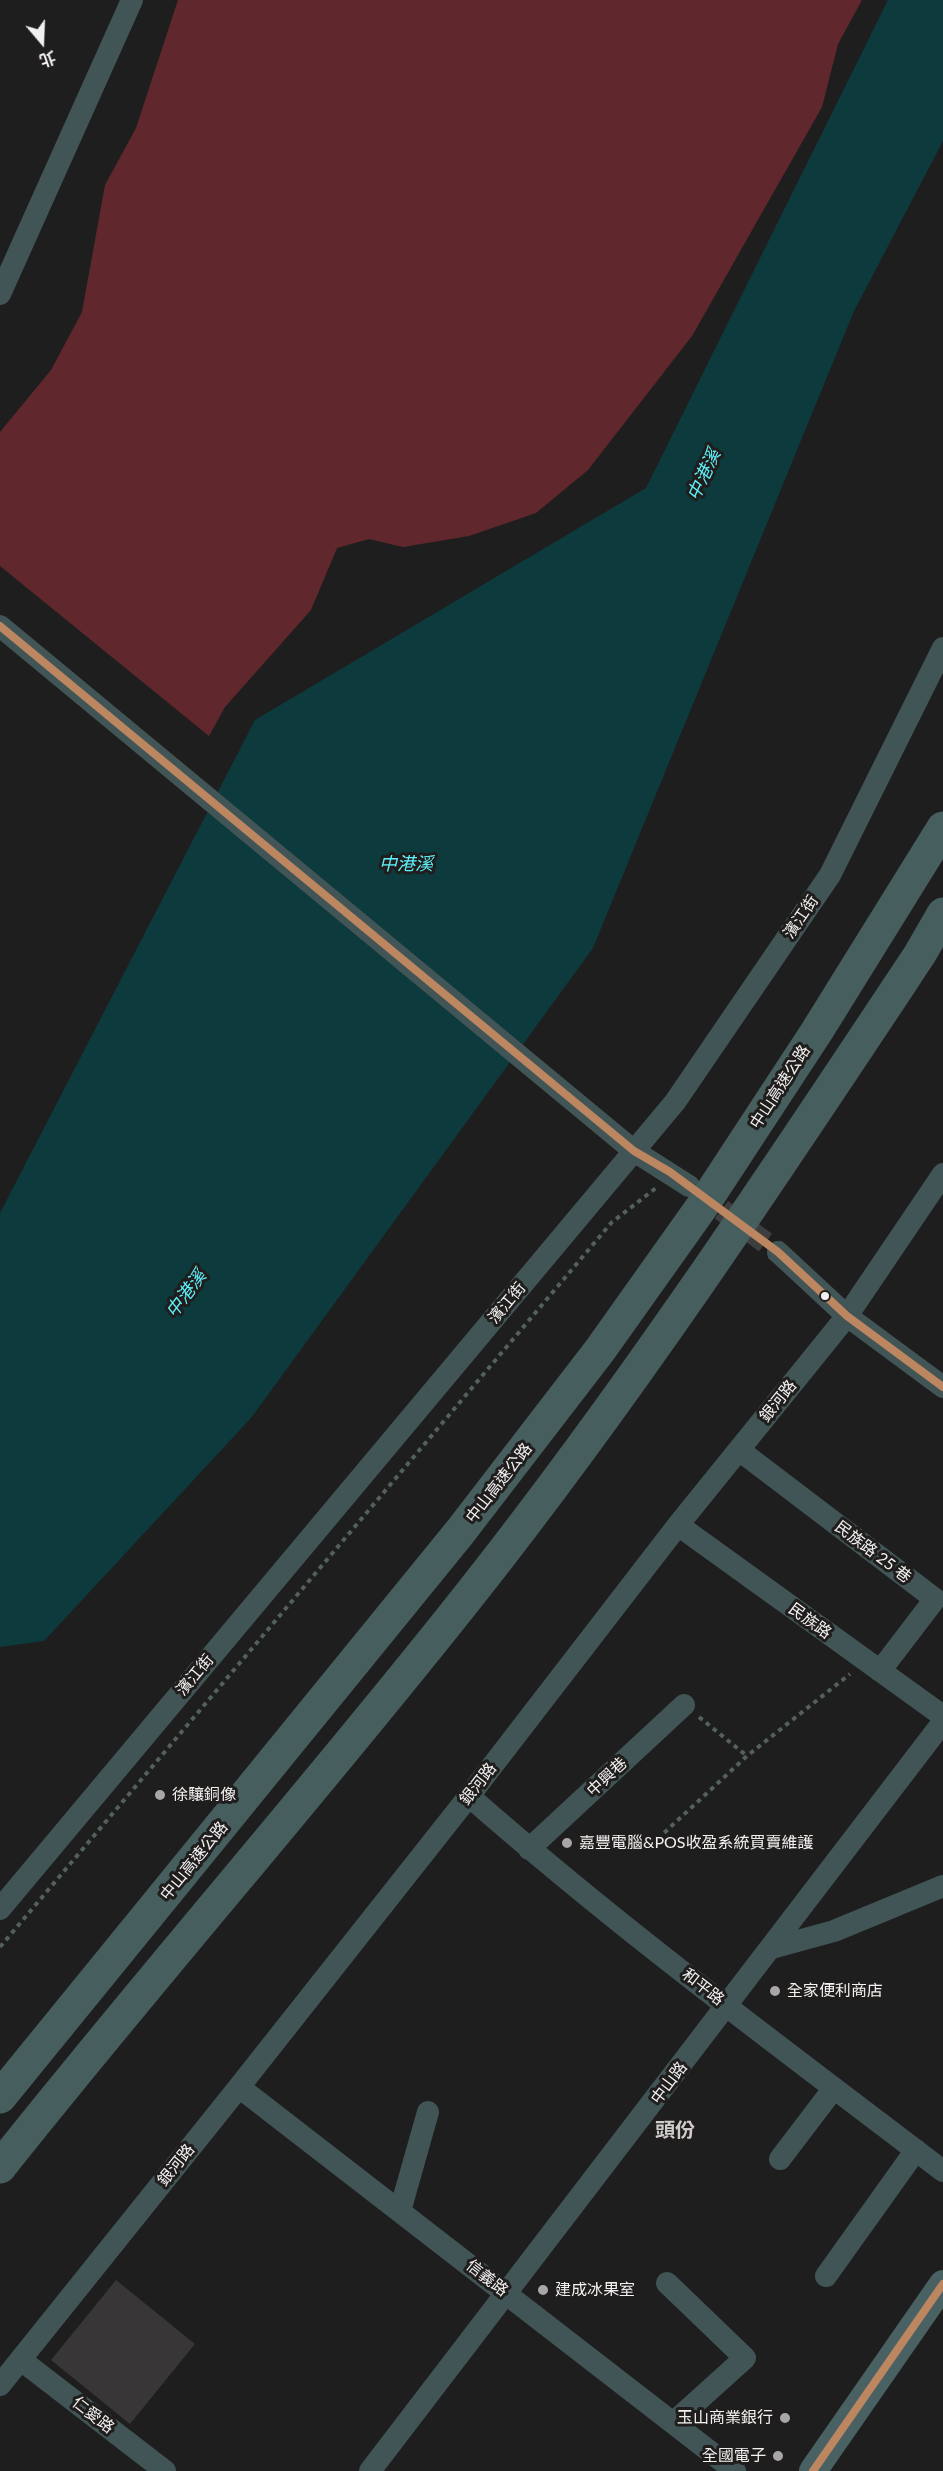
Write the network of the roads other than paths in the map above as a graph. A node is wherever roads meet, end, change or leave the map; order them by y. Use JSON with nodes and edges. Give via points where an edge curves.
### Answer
{"nodes":[{"id":1,"x":132,"y":0,"type":"edge"},
{"id":2,"x":0,"y":294,"type":"edge"},
{"id":3,"x":0,"y":626,"type":"edge"},
{"id":4,"x":943,"y":648,"type":"edge"},
{"id":5,"x":943,"y":828,"type":"edge"},
{"id":6,"x":943,"y":914,"type":"edge"},
{"id":7,"x":634,"y":1151,"type":"junction"},
{"id":8,"x":943,"y":1174,"type":"edge"},
{"id":9,"x":688,"y":1186,"type":"tunnel mouth"},
{"id":10,"x":778,"y":1251,"type":"tunnel mouth"},
{"id":11,"x":847,"y":1316,"type":"junction"},
{"id":12,"x":943,"y":1387,"type":"edge"},
{"id":13,"x":739,"y":1450,"type":"junction"},
{"id":14,"x":678,"y":1525,"type":"junction"},
{"id":15,"x":873,"y":1666,"type":"junction"},
{"id":16,"x":684,"y":1705,"type":"road end"},
{"id":17,"x":943,"y":1716,"type":"edge"},
{"id":18,"x":943,"y":1722,"type":"edge"},
{"id":19,"x":469,"y":1796,"type":"junction"},
{"id":20,"x":529,"y":1849,"type":"junction"},
{"id":21,"x":943,"y":1886,"type":"edge"},
{"id":22,"x":0,"y":1909,"type":"edge"},
{"id":23,"x":772,"y":1948,"type":"junction"},
{"id":24,"x":728,"y":2007,"type":"junction"},
{"id":25,"x":239,"y":2087,"type":"junction"},
{"id":26,"x":834,"y":2088,"type":"junction"},
{"id":27,"x":0,"y":2097,"type":"edge"},
{"id":28,"x":428,"y":2112,"type":"dead end"},
{"id":29,"x":916,"y":2150,"type":"junction"},
{"id":30,"x":780,"y":2159,"type":"dead end"},
{"id":31,"x":0,"y":2167,"type":"edge"},
{"id":32,"x":943,"y":2171,"type":"edge"},
{"id":33,"x":400,"y":2211,"type":"junction"},
{"id":34,"x":826,"y":2276,"type":"dead end"},
{"id":35,"x":667,"y":2283,"type":"dead end"},
{"id":36,"x":943,"y":2284,"type":"edge"},
{"id":37,"x":507,"y":2294,"type":"junction"},
{"id":38,"x":21,"y":2360,"type":"junction"},
{"id":39,"x":0,"y":2385,"type":"edge"},
{"id":40,"x":673,"y":2423,"type":"junction"},
{"id":41,"x":165,"y":2471,"type":"edge"},
{"id":42,"x":370,"y":2471,"type":"edge"},
{"id":43,"x":735,"y":2471,"type":"edge"},
{"id":44,"x":813,"y":2471,"type":"edge"}],
"edges":[{"from":1,"to":2,"type":"street"},
{"from":3,"to":7,"type":"street"},
{"from":4,"to":7,"type":"street","name":"濱江街","via":[[830,875],[675,1102]]},
{"from":5,"to":27,"type":"highway","name":"中山高速公路","via":[[703,1205],[600,1350],[453,1541]]},
{"from":6,"to":31,"type":"highway","via":[[736,1232],[472,1592]]},
{"from":7,"to":9,"type":"street"},
{"from":7,"to":22,"type":"street","name":"濱江街"},
{"from":8,"to":11,"type":"street","name":"銀河路"},
{"from":10,"to":11,"type":"street"},
{"from":11,"to":12,"type":"street"},
{"from":11,"to":13,"type":"street","name":"銀河路"},
{"from":13,"to":14,"type":"street","name":"銀河路"},
{"from":13,"to":15,"type":"street","name":"民族路 25 巷","via":[[935,1599]]},
{"from":14,"to":15,"type":"street","name":"民族路"},
{"from":14,"to":19,"type":"street","name":"銀河路"},
{"from":15,"to":17,"type":"street","name":"民族路"},
{"from":16,"to":20,"type":"street","name":"中興巷"},
{"from":18,"to":23,"type":"street","name":"中山路"},
{"from":19,"to":20,"type":"street","name":"和平路"},
{"from":19,"to":25,"type":"street","name":"銀河路"},
{"from":20,"to":24,"type":"street","name":"和平路"},
{"from":21,"to":23,"type":"street","via":[[834,1931]]},
{"from":23,"to":24,"type":"street","name":"中山路"},
{"from":24,"to":26,"type":"street","name":"和平路"},
{"from":24,"to":37,"type":"street","name":"中山路"},
{"from":25,"to":33,"type":"street","name":"信義路"},
{"from":25,"to":38,"type":"street","name":"銀河路"},
{"from":26,"to":29,"type":"street","name":"和平路"},
{"from":26,"to":30,"type":"street"},
{"from":28,"to":33,"type":"street"},
{"from":29,"to":32,"type":"street","name":"和平路"},
{"from":29,"to":34,"type":"street"},
{"from":33,"to":37,"type":"street","name":"信義路"},
{"from":35,"to":40,"type":"street","via":[[745,2358]]},
{"from":36,"to":44,"type":"main road"},
{"from":37,"to":40,"type":"street","name":"信義路"},
{"from":37,"to":42,"type":"street","name":"中山路"},
{"from":38,"to":39,"type":"street","name":"銀河路"},
{"from":38,"to":41,"type":"street","name":"仁愛路"},
{"from":40,"to":43,"type":"street","name":"信義路"}]}
